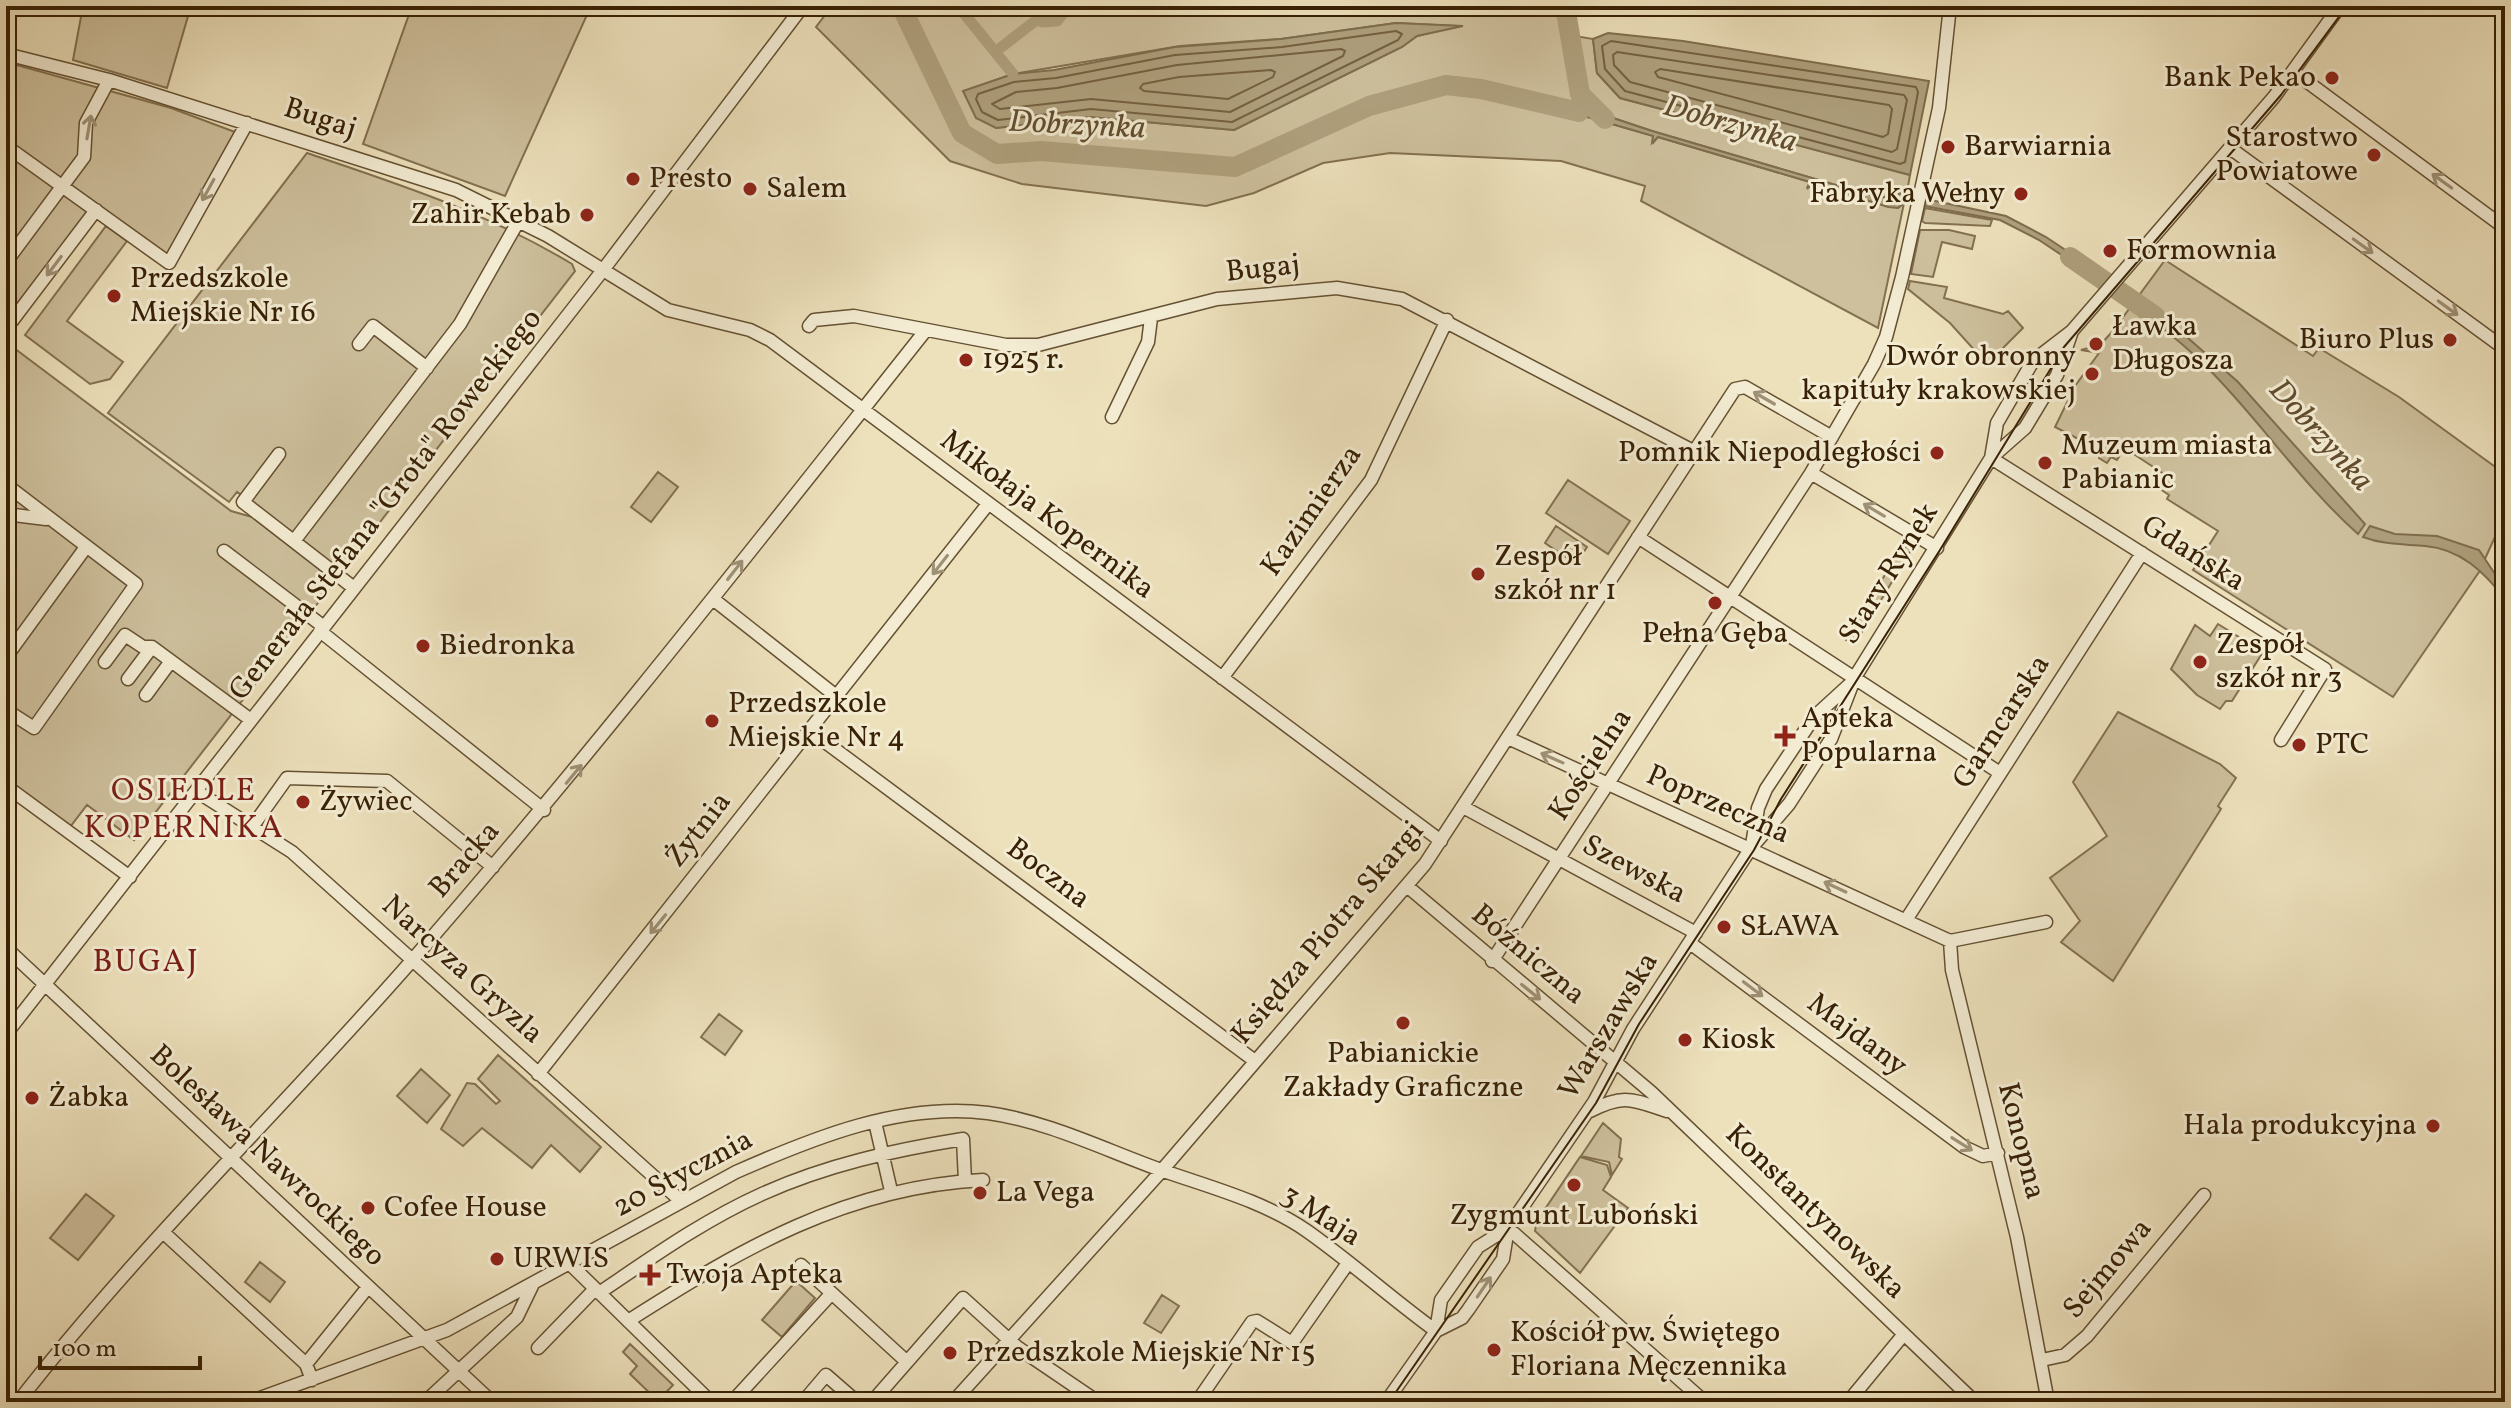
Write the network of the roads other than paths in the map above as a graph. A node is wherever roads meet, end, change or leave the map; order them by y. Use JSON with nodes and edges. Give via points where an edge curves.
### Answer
{"nodes":[{"id":1,"x":803,"y":6,"type":"edge"},
{"id":2,"x":1950,"y":6,"type":"edge"},
{"id":3,"x":2324,"y":6,"type":"edge"},
{"id":4,"x":2341,"y":9,"type":"edge"},
{"id":5,"x":8,"y":58,"type":"edge"},
{"id":6,"x":2294,"y":72,"type":"junction"},
{"id":7,"x":109,"y":80,"type":"junction"},
{"id":8,"x":247,"y":123,"type":"junction"},
{"id":9,"x":6,"y":146,"type":"edge"},
{"id":10,"x":2230,"y":148,"type":"junction"},
{"id":11,"x":63,"y":187,"type":"junction"},
{"id":12,"x":96,"y":210,"type":"junction"},
{"id":13,"x":519,"y":220,"type":"junction"},
{"id":14,"x":2505,"y":228,"type":"edge"},
{"id":15,"x":6,"y":262,"type":"edge"},
{"id":16,"x":603,"y":270,"type":"junction"},
{"id":17,"x":1151,"y":318,"type":"junction"},
{"id":18,"x":1447,"y":320,"type":"junction"},
{"id":19,"x":6,"y":321,"type":"edge"},
{"id":20,"x":809,"y":326,"type":"dead end"},
{"id":21,"x":926,"y":330,"type":"junction"},
{"id":22,"x":2072,"y":331,"type":"junction"},
{"id":23,"x":359,"y":344,"type":"dead end"},
{"id":24,"x":2505,"y":349,"type":"edge"},
{"id":25,"x":427,"y":368,"type":"junction"},
{"id":26,"x":863,"y":410,"type":"junction"},
{"id":27,"x":1112,"y":417,"type":"dead end"},
{"id":28,"x":1832,"y":437,"type":"junction"},
{"id":29,"x":1695,"y":452,"type":"junction"},
{"id":30,"x":279,"y":454,"type":"dead end"},
{"id":31,"x":1991,"y":458,"type":"junction"},
{"id":32,"x":6,"y":462,"type":"edge"},
{"id":33,"x":1811,"y":473,"type":"junction"},
{"id":34,"x":7,"y":488,"type":"edge"},
{"id":35,"x":988,"y":504,"type":"junction"},
{"id":36,"x":6,"y":514,"type":"edge"},
{"id":37,"x":63,"y":529,"type":"junction"},
{"id":38,"x":1638,"y":537,"type":"junction"},
{"id":39,"x":294,"y":541,"type":"junction"},
{"id":40,"x":86,"y":547,"type":"junction"},
{"id":41,"x":1937,"y":548,"type":"junction"},
{"id":42,"x":224,"y":551,"type":"dead end"},
{"id":43,"x":2142,"y":553,"type":"junction"},
{"id":44,"x":354,"y":588,"type":"junction"},
{"id":45,"x":1732,"y":596,"type":"junction"},
{"id":46,"x":713,"y":599,"type":"junction"},
{"id":47,"x":322,"y":629,"type":"junction"},
{"id":48,"x":152,"y":647,"type":"junction"},
{"id":49,"x":6,"y":657,"type":"edge"},
{"id":50,"x":171,"y":661,"type":"junction"},
{"id":51,"x":105,"y":662,"type":"dead end"},
{"id":52,"x":1855,"y":677,"type":"junction"},
{"id":53,"x":1222,"y":678,"type":"junction"},
{"id":54,"x":128,"y":679,"type":"dead end"},
{"id":55,"x":146,"y":695,"type":"dead end"},
{"id":56,"x":836,"y":696,"type":"junction"},
{"id":57,"x":6,"y":710,"type":"edge"},
{"id":58,"x":251,"y":720,"type":"junction"},
{"id":59,"x":809,"y":730,"type":"junction"},
{"id":60,"x":1508,"y":738,"type":"junction"},
{"id":61,"x":2281,"y":740,"type":"dead end"},
{"id":62,"x":2000,"y":773,"type":"junction"},
{"id":63,"x":1609,"y":784,"type":"junction"},
{"id":64,"x":6,"y":786,"type":"edge"},
{"id":65,"x":196,"y":791,"type":"junction"},
{"id":66,"x":1463,"y":807,"type":"junction"},
{"id":67,"x":544,"y":810,"type":"junction"},
{"id":68,"x":252,"y":827,"type":"junction"},
{"id":69,"x":1441,"y":841,"type":"junction"},
{"id":70,"x":1751,"y":848,"type":"junction"},
{"id":71,"x":1560,"y":859,"type":"junction"},
{"id":72,"x":493,"y":867,"type":"junction"},
{"id":73,"x":130,"y":877,"type":"junction"},
{"id":74,"x":1408,"y":887,"type":"junction"},
{"id":75,"x":1906,"y":920,"type":"junction"},
{"id":76,"x":2046,"y":922,"type":"dead end"},
{"id":77,"x":1693,"y":938,"type":"junction"},
{"id":78,"x":1950,"y":941,"type":"junction"},
{"id":79,"x":6,"y":948,"type":"edge"},
{"id":80,"x":413,"y":960,"type":"junction"},
{"id":81,"x":1492,"y":961,"type":"junction"},
{"id":82,"x":45,"y":985,"type":"junction"},
{"id":83,"x":6,"y":1034,"type":"edge"},
{"id":84,"x":1255,"y":1061,"type":"junction"},
{"id":85,"x":1616,"y":1061,"type":"junction"},
{"id":86,"x":538,"y":1074,"type":"junction"},
{"id":87,"x":1588,"y":1112,"type":"junction"},
{"id":88,"x":1674,"y":1113,"type":"junction"},
{"id":89,"x":875,"y":1122,"type":"junction"},
{"id":90,"x":882,"y":1152,"type":"junction"},
{"id":91,"x":1998,"y":1153,"type":"junction"},
{"id":92,"x":232,"y":1159,"type":"junction"},
{"id":93,"x":1162,"y":1171,"type":"junction"},
{"id":94,"x":983,"y":1180,"type":"dead end"},
{"id":95,"x":965,"y":1181,"type":"junction"},
{"id":96,"x":891,"y":1191,"type":"junction"},
{"id":97,"x":2204,"y":1195,"type":"dead end"},
{"id":98,"x":681,"y":1201,"type":"junction"},
{"id":99,"x":1508,"y":1228,"type":"junction"},
{"id":100,"x":164,"y":1233,"type":"junction"},
{"id":101,"x":1348,"y":1263,"type":"junction"},
{"id":102,"x":571,"y":1265,"type":"junction"},
{"id":103,"x":801,"y":1265,"type":"dead end"},
{"id":104,"x":532,"y":1286,"type":"junction"},
{"id":105,"x":368,"y":1287,"type":"junction"},
{"id":106,"x":597,"y":1291,"type":"junction"},
{"id":107,"x":831,"y":1294,"type":"junction"},
{"id":108,"x":628,"y":1321,"type":"junction"},
{"id":109,"x":1436,"y":1331,"type":"junction"},
{"id":110,"x":1904,"y":1334,"type":"junction"},
{"id":111,"x":425,"y":1339,"type":"junction"},
{"id":112,"x":1009,"y":1339,"type":"junction"},
{"id":113,"x":538,"y":1348,"type":"dead end"},
{"id":114,"x":2042,"y":1360,"type":"junction"},
{"id":115,"x":906,"y":1361,"type":"junction"},
{"id":116,"x":306,"y":1364,"type":"junction"},
{"id":117,"x":458,"y":1371,"type":"junction"},
{"id":118,"x":312,"y":1380,"type":"junction"},
{"id":119,"x":2505,"y":1395,"type":"edge"},
{"id":120,"x":18,"y":1402,"type":"edge"},
{"id":121,"x":249,"y":1402,"type":"edge"},
{"id":122,"x":425,"y":1402,"type":"edge"},
{"id":123,"x":492,"y":1402,"type":"edge"},
{"id":124,"x":711,"y":1402,"type":"edge"},
{"id":125,"x":732,"y":1402,"type":"edge"},
{"id":126,"x":803,"y":1402,"type":"edge"},
{"id":127,"x":857,"y":1402,"type":"edge"},
{"id":128,"x":872,"y":1402,"type":"edge"},
{"id":129,"x":953,"y":1402,"type":"edge"},
{"id":130,"x":1098,"y":1402,"type":"edge"},
{"id":131,"x":1197,"y":1402,"type":"edge"},
{"id":132,"x":1386,"y":1402,"type":"edge"},
{"id":133,"x":1705,"y":1402,"type":"edge"},
{"id":134,"x":1848,"y":1402,"type":"edge"},
{"id":135,"x":1975,"y":1402,"type":"edge"},
{"id":136,"x":2048,"y":1402,"type":"edge"},
{"id":137,"x":2500,"y":1402,"type":"edge"}],
"edges":[{"from":1,"to":16,"type":"street","name":"Generała Stefana \"Grota\" Roweckiego"},
{"from":2,"to":28,"type":"street","via":[[1943,89],[1886,337]]},
{"from":3,"to":4,"type":"street"},
{"from":4,"to":6,"type":"street","name":"Stary Rynek"},
{"from":5,"to":7,"type":"street","name":"Bugaj"},
{"from":6,"to":10,"type":"street","name":"Stary Rynek"},
{"from":14,"to":6,"type":"street","one_way":true},
{"from":7,"to":8,"type":"street","name":"Bugaj"},
{"from":11,"to":7,"type":"street","one_way":true,"via":[[84,157],[86,123]]},
{"from":8,"to":12,"type":"street","one_way":true,"via":[[169,263]]},
{"from":8,"to":13,"type":"street","name":"Bugaj","via":[[456,190]]},
{"from":9,"to":11,"type":"street"},
{"from":10,"to":22,"type":"street","name":"Stary Rynek"},
{"from":10,"to":24,"type":"street","one_way":true},
{"from":11,"to":12,"type":"street"},
{"from":11,"to":15,"type":"street"},
{"from":12,"to":19,"type":"street","one_way":true,"via":[[12,321]]},
{"from":13,"to":16,"type":"street","name":"Bugaj"},
{"from":13,"to":25,"type":"street","via":[[460,324]]},
{"from":16,"to":26,"type":"street","name":"Mikołaja Kopernika","via":[[668,310],[757,333]]},
{"from":16,"to":44,"type":"street","name":"Generała Stefana \"Grota\" Roweckiego"},
{"from":17,"to":18,"type":"street","name":"Bugaj","via":[[1217,299],[1337,288],[1402,299]]},
{"from":17,"to":21,"type":"street","name":"Bugaj","via":[[1023,346]]},
{"from":17,"to":27,"type":"street","via":[[1144,352]]},
{"from":18,"to":29,"type":"street","name":"Bugaj"},
{"from":18,"to":53,"type":"street","name":"Kazimierza","via":[[1371,480]]},
{"from":20,"to":21,"type":"street","name":"Bugaj","via":[[814,320],[854,316]]},
{"from":21,"to":26,"type":"street","name":"Bracka"},
{"from":22,"to":31,"type":"street","name":"Stary Rynek","via":[[2057,375],[2025,428]]},
{"from":22,"to":31,"type":"street","name":"Stary Rynek","via":[[2033,361],[2001,414]]},
{"from":23,"to":25,"type":"street","via":[[373,326]]},
{"from":25,"to":39,"type":"street"},
{"from":26,"to":35,"type":"street","name":"Mikołaja Kopernika"},
{"from":46,"to":26,"type":"street","name":"Bracka","one_way":true},
{"from":28,"to":29,"type":"street","name":"Księdza Piotra Skargi","one_way":true,"via":[[1745,387],[1735,389]]},
{"from":28,"to":33,"type":"street"},
{"from":29,"to":38,"type":"street","name":"Księdza Piotra Skargi"},
{"from":30,"to":39,"type":"street","via":[[243,502]]},
{"from":31,"to":41,"type":"street","name":"Stary Rynek"},
{"from":31,"to":43,"type":"street","name":"Gdańska"},
{"from":32,"to":34,"type":"street"},
{"from":41,"to":33,"type":"street","one_way":true},
{"from":33,"to":45,"type":"street"},
{"from":34,"to":37,"type":"street"},
{"from":35,"to":53,"type":"street","name":"Mikołaja Kopernika"},
{"from":35,"to":56,"type":"street","name":"Żytnia","one_way":true},
{"from":36,"to":37,"type":"street","via":[[46,519]]},
{"from":37,"to":40,"type":"street"},
{"from":38,"to":45,"type":"street","name":"Stary Rynek"},
{"from":38,"to":60,"type":"street","name":"Księdza Piotra Skargi"},
{"from":39,"to":44,"type":"street"},
{"from":40,"to":49,"type":"street"},
{"from":40,"to":57,"type":"street","via":[[136,584],[34,728]]},
{"from":41,"to":52,"type":"street","name":"Stary Rynek"},
{"from":42,"to":47,"type":"street"},
{"from":43,"to":61,"type":"street","name":"Gdańska","via":[[2325,669]]},
{"from":43,"to":62,"type":"street","name":"Garncarska"},
{"from":44,"to":47,"type":"street","name":"Generała Stefana \"Grota\" Roweckiego"},
{"from":45,"to":52,"type":"street","name":"Stary Rynek"},
{"from":45,"to":63,"type":"street","name":"Kościelna"},
{"from":46,"to":56,"type":"street"},
{"from":67,"to":46,"type":"street","name":"Bracka","one_way":true},
{"from":47,"to":58,"type":"street","name":"Generała Stefana \"Grota\" Roweckiego"},
{"from":47,"to":67,"type":"street"},
{"from":48,"to":50,"type":"street"},
{"from":48,"to":51,"type":"street","via":[[125,635]]},
{"from":48,"to":54,"type":"street"},
{"from":50,"to":55,"type":"street"},
{"from":50,"to":58,"type":"street"},
{"from":52,"to":62,"type":"street"},
{"from":52,"to":70,"type":"street","name":"Warszawska","via":[[1831,739],[1789,804]]},
{"from":52,"to":70,"type":"street","name":"Warszawska","via":[[1814,717],[1766,789]]},
{"from":53,"to":69,"type":"street","name":"Mikołaja Kopernika"},
{"from":56,"to":59,"type":"street","name":"Żytnia"},
{"from":58,"to":65,"type":"street","name":"Generała Stefana \"Grota\" Roweckiego"},
{"from":59,"to":84,"type":"street","name":"Boczna"},
{"from":59,"to":86,"type":"street","name":"Żytnia","one_way":true},
{"from":63,"to":60,"type":"street","name":"Poprzeczna","one_way":true},
{"from":60,"to":66,"type":"street","name":"Księdza Piotra Skargi"},
{"from":62,"to":75,"type":"street","name":"Garncarska"},
{"from":63,"to":70,"type":"street","name":"Poprzeczna"},
{"from":63,"to":71,"type":"street","name":"Kościelna"},
{"from":64,"to":73,"type":"street"},
{"from":65,"to":68,"type":"street","name":"Narcyza Gryzla"},
{"from":65,"to":73,"type":"street","name":"Generała Stefana \"Grota\" Roweckiego"},
{"from":66,"to":69,"type":"street","name":"Księdza Piotra Skargi"},
{"from":66,"to":71,"type":"street","name":"Szewska"},
{"from":67,"to":72,"type":"street","name":"Bracka"},
{"from":68,"to":72,"type":"street","via":[[287,778],[387,781]]},
{"from":68,"to":80,"type":"street","name":"Narcyza Gryzla","via":[[292,852]]},
{"from":69,"to":74,"type":"street","name":"Księdza Piotra Skargi"},
{"from":75,"to":70,"type":"street","name":"Poprzeczna","one_way":true},
{"from":70,"to":77,"type":"street","name":"Warszawska"},
{"from":71,"to":77,"type":"street","name":"Szewska"},
{"from":71,"to":81,"type":"street","name":"Kościelna"},
{"from":72,"to":80,"type":"street","name":"Bracka"},
{"from":73,"to":82,"type":"street","name":"Generała Stefana \"Grota\" Roweckiego"},
{"from":74,"to":81,"type":"street","name":"Bóźniczna"},
{"from":74,"to":84,"type":"street","name":"Księdza Piotra Skargi"},
{"from":75,"to":78,"type":"street"},
{"from":76,"to":78,"type":"street"},
{"from":77,"to":85,"type":"street","name":"Warszawska"},
{"from":77,"to":91,"type":"street","name":"Majdany","one_way":true,"via":[[1964,1147],[1983,1156]]},
{"from":78,"to":91,"type":"street","name":"Konopna","via":[[1952,970]]},
{"from":79,"to":82,"type":"street","name":"Bolesława Nawrockiego"},
{"from":80,"to":86,"type":"street","name":"Narcyza Gryzla"},
{"from":80,"to":92,"type":"street","name":"Bracka"},
{"from":81,"to":85,"type":"street","name":"Bóźniczna","one_way":true},
{"from":82,"to":83,"type":"street","name":"Generała Stefana \"Grota\" Roweckiego"},
{"from":82,"to":92,"type":"street","name":"Bolesława Nawrockiego"},
{"from":84,"to":93,"type":"street","name":"Księdza Piotra Skargi"},
{"from":85,"to":87,"type":"street","name":"Warszawska"},
{"from":85,"to":88,"type":"street","name":"Konstantynowska"},
{"from":86,"to":98,"type":"street","name":"Narcyza Gryzla"},
{"from":87,"to":88,"type":"street","via":[[1631,1099]]},
{"from":87,"to":99,"type":"street","name":"Warszawska"},
{"from":88,"to":110,"type":"street","name":"Konstantynowska"},
{"from":89,"to":90,"type":"street"},
{"from":89,"to":93,"type":"street","name":"20 Stycznia","via":[[986,1113],[1042,1127]]},
{"from":89,"to":98,"type":"street","name":"20 Stycznia","via":[[777,1154]]},
{"from":90,"to":95,"type":"street","via":[[963,1139]]},
{"from":90,"to":96,"type":"street"},
{"from":90,"to":106,"type":"street","via":[[758,1196]]},
{"from":91,"to":114,"type":"street","name":"Konopna"},
{"from":92,"to":100,"type":"street","name":"Bracka"},
{"from":92,"to":105,"type":"street","name":"Bolesława Nawrockiego"},
{"from":93,"to":101,"type":"street","name":"3 Maja","via":[[1285,1218]]},
{"from":93,"to":112,"type":"street","name":"Księdza Piotra Skargi"},
{"from":94,"to":95,"type":"street"},
{"from":95,"to":96,"type":"street"},
{"from":96,"to":108,"type":"street","via":[[787,1228]]},
{"from":97,"to":114,"type":"street","name":"Sejmowa","via":[[2087,1336],[2065,1355]]},
{"from":98,"to":102,"type":"street","name":"20 Stycznia"},
{"from":99,"to":109,"type":"street","name":"Warszawska","via":[[1481,1244],[1461,1271],[1441,1300]]},
{"from":109,"to":99,"type":"street","name":"Warszawska","one_way":true,"via":[[1462,1318],[1476,1298],[1503,1259]]},
{"from":99,"to":133,"type":"street"},
{"from":100,"to":116,"type":"street"},
{"from":100,"to":120,"type":"street","name":"Bracka","via":[[99,1300]]},
{"from":101,"to":109,"type":"street","name":"3 Maja"},
{"from":101,"to":131,"type":"street","via":[[1292,1343],[1252,1322]]},
{"from":102,"to":104,"type":"street","name":"20 Stycznia"},
{"from":102,"to":106,"type":"street"},
{"from":103,"to":107,"type":"street"},
{"from":104,"to":111,"type":"street","name":"20 Stycznia"},
{"from":104,"to":117,"type":"street","via":[[517,1317]]},
{"from":105,"to":111,"type":"street","name":"Bolesława Nawrockiego"},
{"from":105,"to":116,"type":"street"},
{"from":106,"to":108,"type":"street"},
{"from":106,"to":113,"type":"street"},
{"from":107,"to":115,"type":"street"},
{"from":107,"to":125,"type":"street"},
{"from":108,"to":124,"type":"street"},
{"from":109,"to":132,"type":"street","name":"Warszawska"},
{"from":110,"to":134,"type":"street"},
{"from":110,"to":135,"type":"street","name":"Konstantynowska"},
{"from":111,"to":117,"type":"street","name":"Bolesława Nawrockiego"},
{"from":111,"to":118,"type":"street","name":"20 Stycznia"},
{"from":112,"to":115,"type":"street","via":[[963,1298]]},
{"from":112,"to":129,"type":"street","name":"Księdza Piotra Skargi"},
{"from":112,"to":130,"type":"street"},
{"from":114,"to":136,"type":"street","name":"Konopna"},
{"from":115,"to":128,"type":"street"},
{"from":116,"to":118,"type":"street"},
{"from":117,"to":122,"type":"street"},
{"from":117,"to":123,"type":"street","name":"Bolesława Nawrockiego"},
{"from":118,"to":121,"type":"street","name":"20 Stycznia"},
{"from":119,"to":137,"type":"main road"},
{"from":126,"to":127,"type":"street","via":[[826,1375]]}]}
